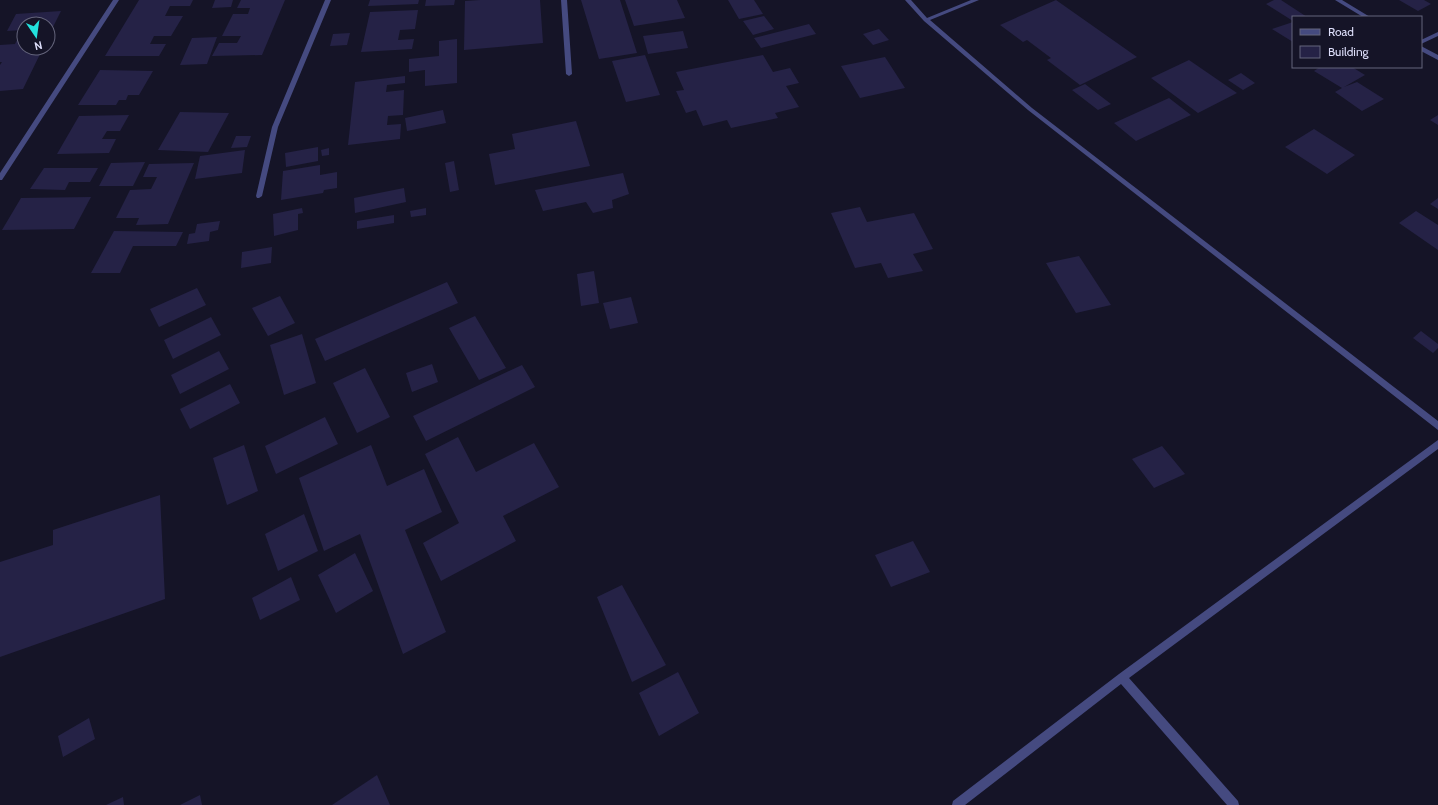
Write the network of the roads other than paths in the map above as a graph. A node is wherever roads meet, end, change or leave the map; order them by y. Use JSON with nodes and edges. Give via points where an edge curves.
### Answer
{"nodes":[{"id":1,"x":116,"y":0,"type":"edge"},
{"id":2,"x":328,"y":0,"type":"edge"},
{"id":3,"x":564,"y":0,"type":"edge"},
{"id":4,"x":908,"y":0,"type":"edge"},
{"id":5,"x":976,"y":0,"type":"edge"},
{"id":6,"x":1338,"y":0,"type":"edge"},
{"id":7,"x":1365,"y":16,"type":"edge"},
{"id":8,"x":926,"y":20,"type":"junction"},
{"id":9,"x":1438,"y":34,"type":"edge"},
{"id":10,"x":1422,"y":42,"type":"edge"},
{"id":11,"x":1422,"y":49,"type":"edge"},
{"id":12,"x":1438,"y":58,"type":"edge"},
{"id":13,"x":569,"y":74,"type":"dead end"},
{"id":14,"x":0,"y":178,"type":"edge"},
{"id":15,"x":259,"y":196,"type":"dead end"},
{"id":16,"x":1438,"y":426,"type":"edge"},
{"id":17,"x":1438,"y":444,"type":"edge"},
{"id":18,"x":1122,"y":676,"type":"junction"},
{"id":19,"x":957,"y":805,"type":"edge"},
{"id":20,"x":1234,"y":805,"type":"edge"}],
"edges":[{"from":1,"to":14,"type":"street"},
{"from":2,"to":15,"type":"street","via":[[275,127]]},
{"from":3,"to":13,"type":"street"},
{"from":4,"to":8,"type":"street"},
{"from":5,"to":8,"type":"street"},
{"from":6,"to":7,"type":"street"},
{"from":8,"to":16,"type":"street","via":[[1030,109]]},
{"from":9,"to":10,"type":"street"},
{"from":11,"to":12,"type":"street"},
{"from":17,"to":18,"type":"street"},
{"from":18,"to":19,"type":"street"},
{"from":18,"to":20,"type":"street"}]}
